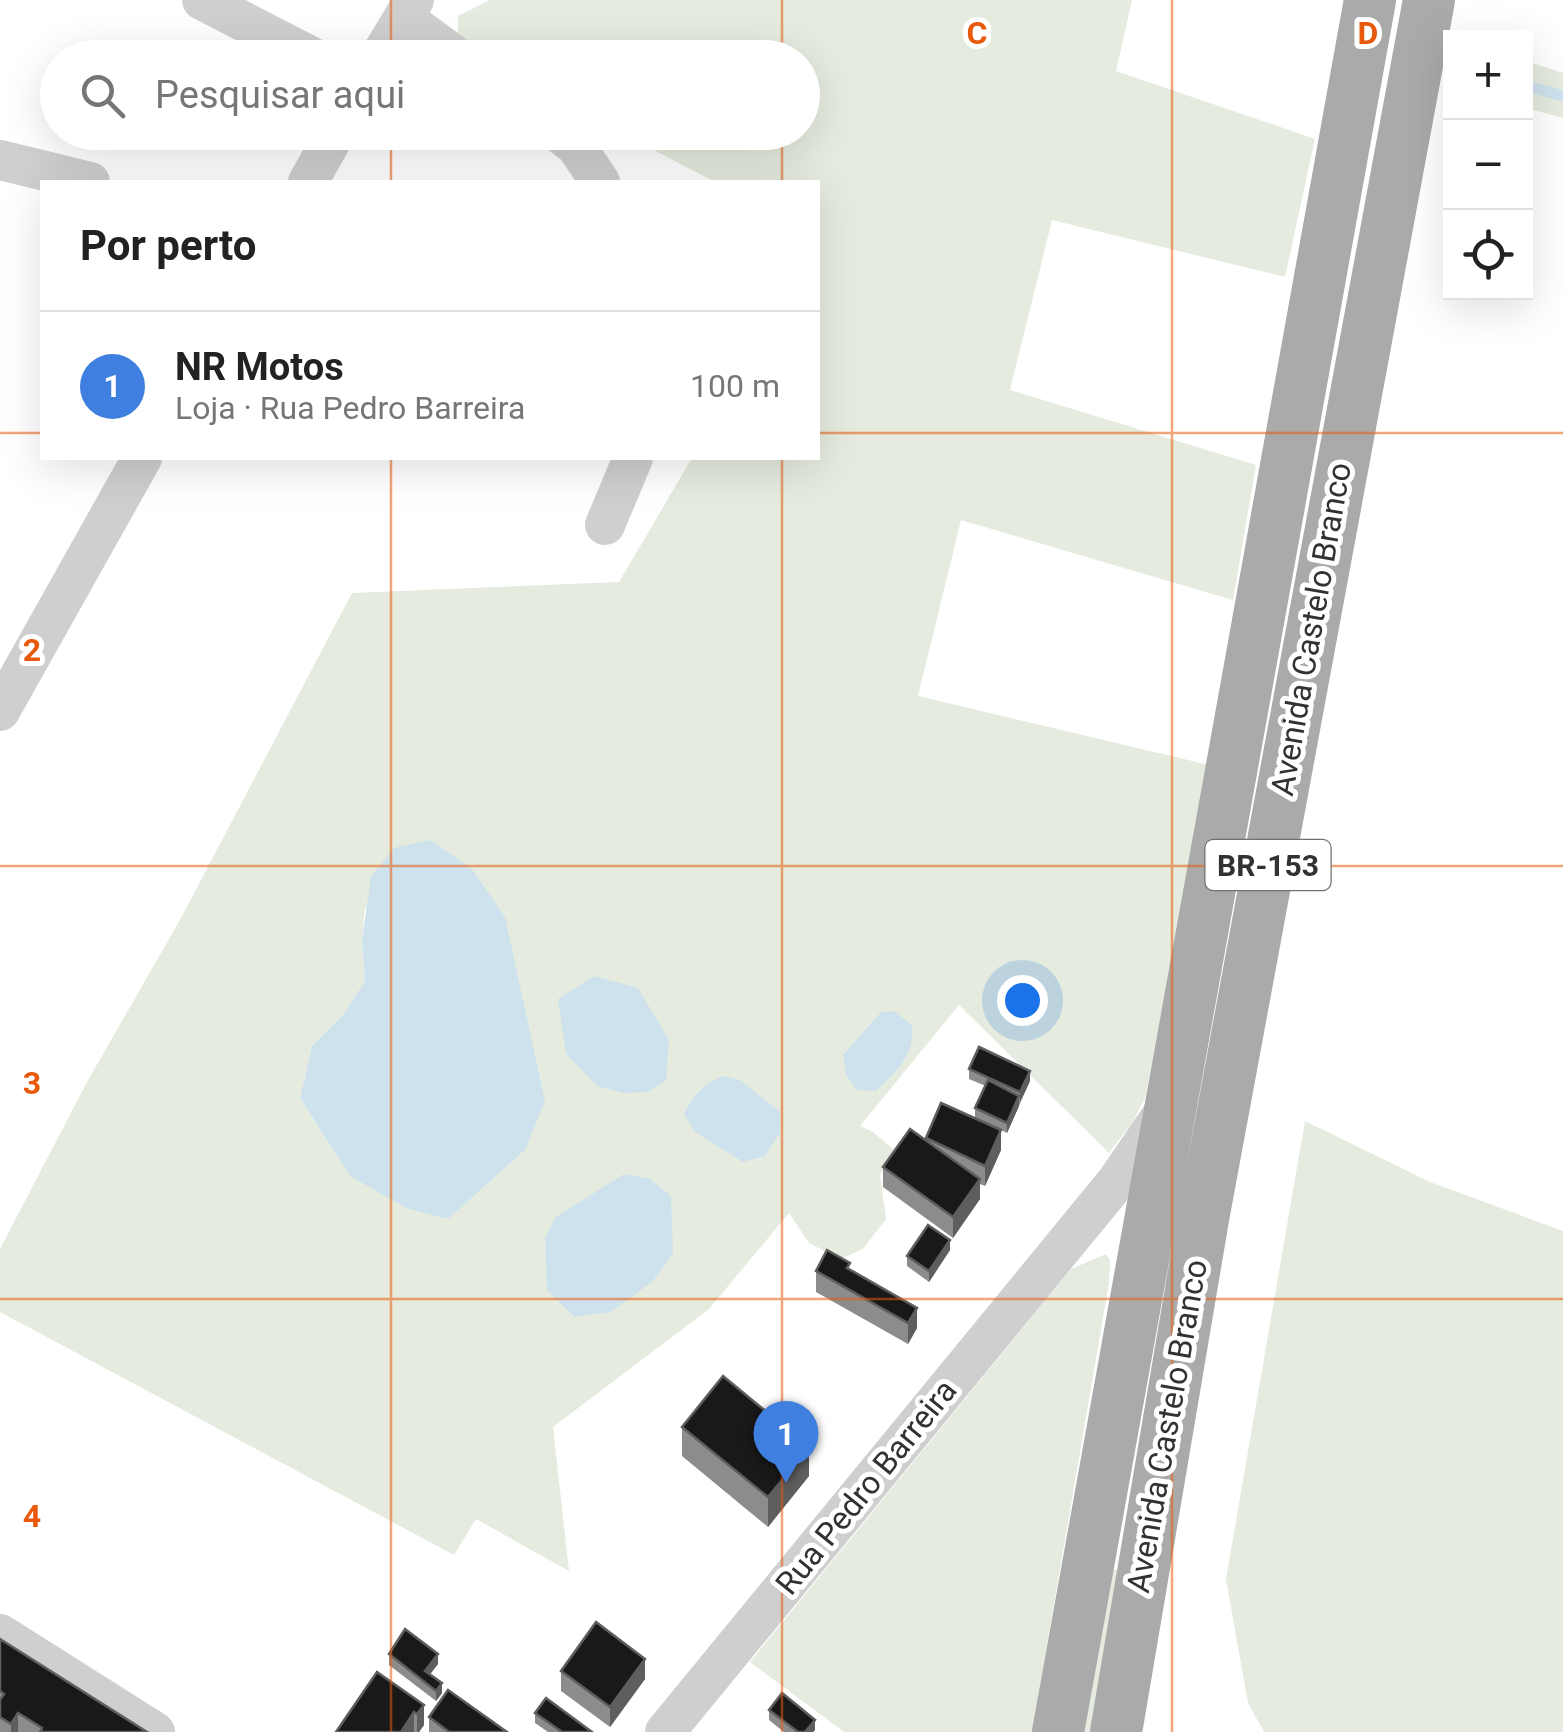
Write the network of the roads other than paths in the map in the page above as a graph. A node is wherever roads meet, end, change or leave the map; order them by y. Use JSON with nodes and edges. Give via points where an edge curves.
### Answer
{"nodes":[{"id":1,"x":202,"y":0,"type":"edge"},
{"id":2,"x":1370,"y":0,"type":"edge"},
{"id":3,"x":1429,"y":0,"type":"edge"},
{"id":4,"x":418,"y":6,"type":"edge"},
{"id":5,"x":279,"y":40,"type":"edge"},
{"id":6,"x":392,"y":40,"type":"edge"},
{"id":7,"x":444,"y":40,"type":"edge"},
{"id":8,"x":326,"y":150,"type":"edge"},
{"id":9,"x":579,"y":150,"type":"edge"},
{"id":10,"x":0,"y":160,"type":"edge"},
{"id":11,"x":82,"y":180,"type":"edge"},
{"id":12,"x":309,"y":180,"type":"edge"},
{"id":13,"x":599,"y":180,"type":"edge"},
{"id":14,"x":1306,"y":359,"type":"junction"},
{"id":15,"x":1357,"y":378,"type":"junction"},
{"id":16,"x":141,"y":460,"type":"edge"},
{"id":17,"x":633,"y":460,"type":"edge"},
{"id":18,"x":605,"y":525,"type":"dead end"},
{"id":19,"x":0,"y":712,"type":"edge"},
{"id":20,"x":1170,"y":1102,"type":"junction"},
{"id":21,"x":1148,"y":1219,"type":"junction"},
{"id":22,"x":1203,"y":1219,"type":"junction"},
{"id":23,"x":1067,"y":1242,"type":"junction"},
{"id":24,"x":1101,"y":1503,"type":"junction"},
{"id":25,"x":1152,"y":1512,"type":"junction"},
{"id":26,"x":0,"y":1634,"type":"edge"},
{"id":27,"x":156,"y":1732,"type":"edge"},
{"id":28,"x":665,"y":1732,"type":"edge"},
{"id":29,"x":1058,"y":1732,"type":"edge"},
{"id":30,"x":1116,"y":1732,"type":"edge"}],
"edges":[{"from":1,"to":5,"type":"street"},
{"from":2,"to":14,"type":"main road","name":"Avenida Castelo Branco","number":"BR-153"},
{"from":3,"to":15,"type":"main road","name":"Avenida Castelo Branco","number":"BR-153"},
{"from":4,"to":6,"type":"street"},
{"from":4,"to":7,"type":"street"},
{"from":8,"to":12,"type":"street"},
{"from":9,"to":13,"type":"street"},
{"from":10,"to":11,"type":"street"},
{"from":14,"to":15,"type":"main road"},
{"from":14,"to":20,"type":"main road","name":"Avenida Castelo Branco","number":"BR-153"},
{"from":15,"to":22,"type":"main road","name":"Avenida Castelo Branco","number":"BR-153"},
{"from":16,"to":19,"type":"street"},
{"from":17,"to":18,"type":"street"},
{"from":20,"to":21,"type":"main road","name":"Avenida Castelo Branco","number":"BR-153"},
{"from":20,"to":23,"type":"street","name":"Rua Pedro Barreira"},
{"from":21,"to":22,"type":"main road"},
{"from":21,"to":23,"type":"street"},
{"from":21,"to":24,"type":"main road","name":"Avenida Castelo Branco","number":"BR-153"},
{"from":22,"to":25,"type":"main road","name":"Avenida Castelo Branco","number":"BR-153"},
{"from":23,"to":28,"type":"street","name":"Rua Pedro Barreira"},
{"from":24,"to":25,"type":"main road"},
{"from":24,"to":29,"type":"main road","name":"Avenida Castelo Branco","number":"BR-153"},
{"from":25,"to":30,"type":"main road","name":"Avenida Castelo Branco","number":"BR-153"},
{"from":26,"to":27,"type":"street"}]}
